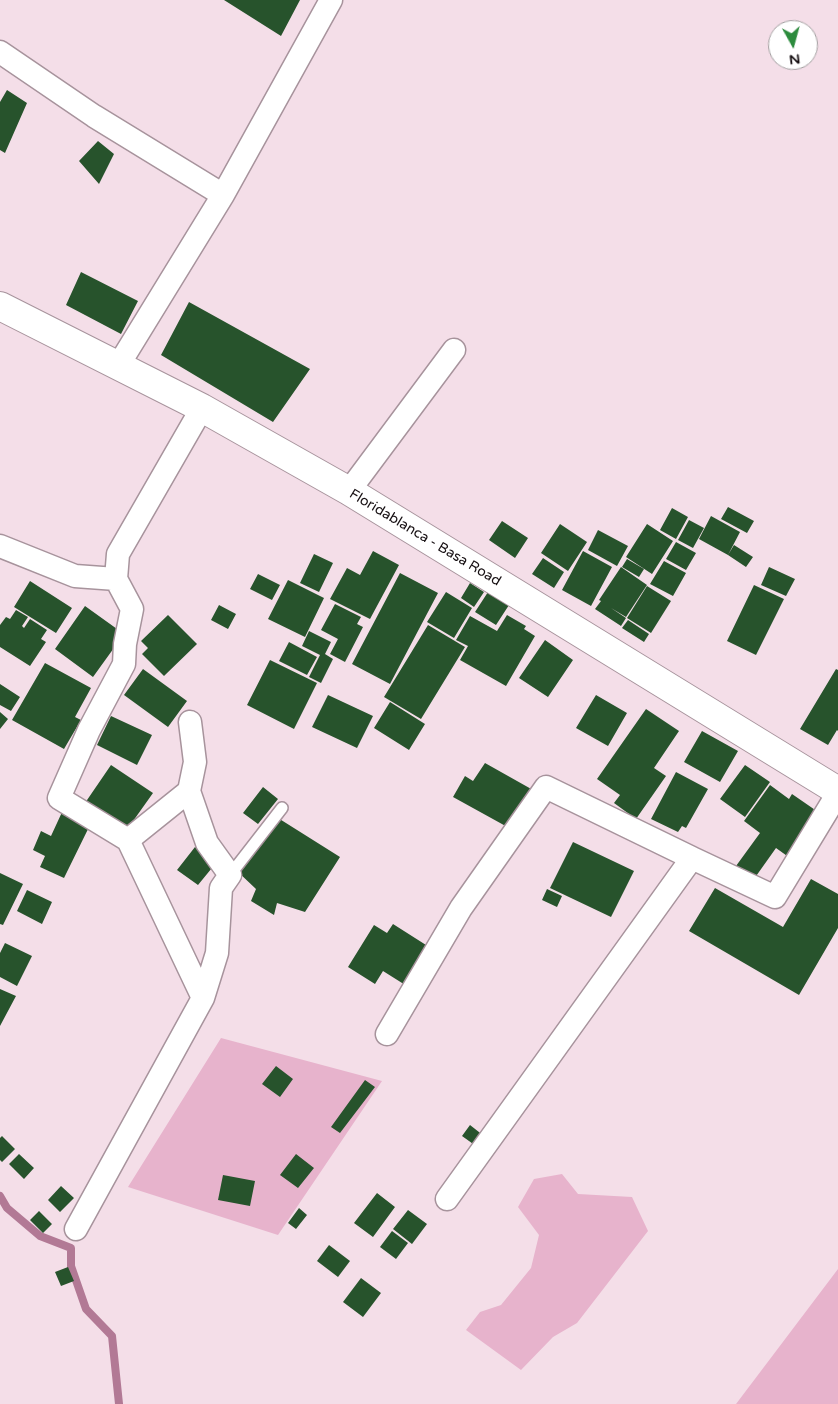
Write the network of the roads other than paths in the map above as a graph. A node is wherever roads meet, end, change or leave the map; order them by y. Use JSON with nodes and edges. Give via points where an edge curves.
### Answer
{"nodes":[{"id":1,"x":331,"y":0,"type":"edge"},
{"id":2,"x":0,"y":52,"type":"edge"},
{"id":3,"x":223,"y":195,"type":"junction"},
{"id":4,"x":0,"y":306,"type":"edge"},
{"id":5,"x":454,"y":350,"type":"dead end"},
{"id":6,"x":118,"y":366,"type":"junction"},
{"id":7,"x":202,"y":408,"type":"junction"},
{"id":8,"x":349,"y":491,"type":"junction"},
{"id":9,"x":0,"y":546,"type":"edge"},
{"id":10,"x":116,"y":579,"type":"junction"},
{"id":11,"x":190,"y":722,"type":"dead end"},
{"id":12,"x":189,"y":791,"type":"junction"},
{"id":13,"x":838,"y":792,"type":"edge"},
{"id":14,"x":282,"y":808,"type":"dead end"},
{"id":15,"x":128,"y":840,"type":"junction"},
{"id":16,"x":692,"y":858,"type":"junction"},
{"id":17,"x":230,"y":875,"type":"junction"},
{"id":18,"x":202,"y":998,"type":"junction"},
{"id":19,"x":387,"y":1034,"type":"dead end"},
{"id":20,"x":448,"y":1198,"type":"dead end"},
{"id":21,"x":76,"y":1229,"type":"dead end"}],
"edges":[{"from":1,"to":3,"type":"street"},
{"from":2,"to":3,"type":"street","via":[[94,116]]},
{"from":3,"to":6,"type":"street"},
{"from":4,"to":6,"type":"main road","name":"Floridablanca - Basa Road"},
{"from":5,"to":8,"type":"street"},
{"from":6,"to":7,"type":"main road","name":"Floridablanca - Basa Road"},
{"from":7,"to":8,"type":"main road","name":"Floridablanca - Basa Road"},
{"from":7,"to":10,"type":"street","via":[[118,554]]},
{"from":8,"to":13,"type":"main road","name":"Floridablanca - Basa Road"},
{"from":9,"to":10,"type":"street","via":[[76,576]]},
{"from":10,"to":15,"type":"street","via":[[132,609],[124,664],[89,730],[59,798]]},
{"from":11,"to":12,"type":"street","via":[[195,762]]},
{"from":12,"to":15,"type":"street"},
{"from":12,"to":17,"type":"street","via":[[207,842]]},
{"from":13,"to":16,"type":"street","via":[[775,897]]},
{"from":14,"to":17,"type":"lane"},
{"from":15,"to":18,"type":"street"},
{"from":16,"to":19,"type":"street","via":[[546,787],[461,908]]},
{"from":16,"to":20,"type":"street"},
{"from":17,"to":18,"type":"street","via":[[220,888],[216,952]]},
{"from":18,"to":21,"type":"street"}]}
